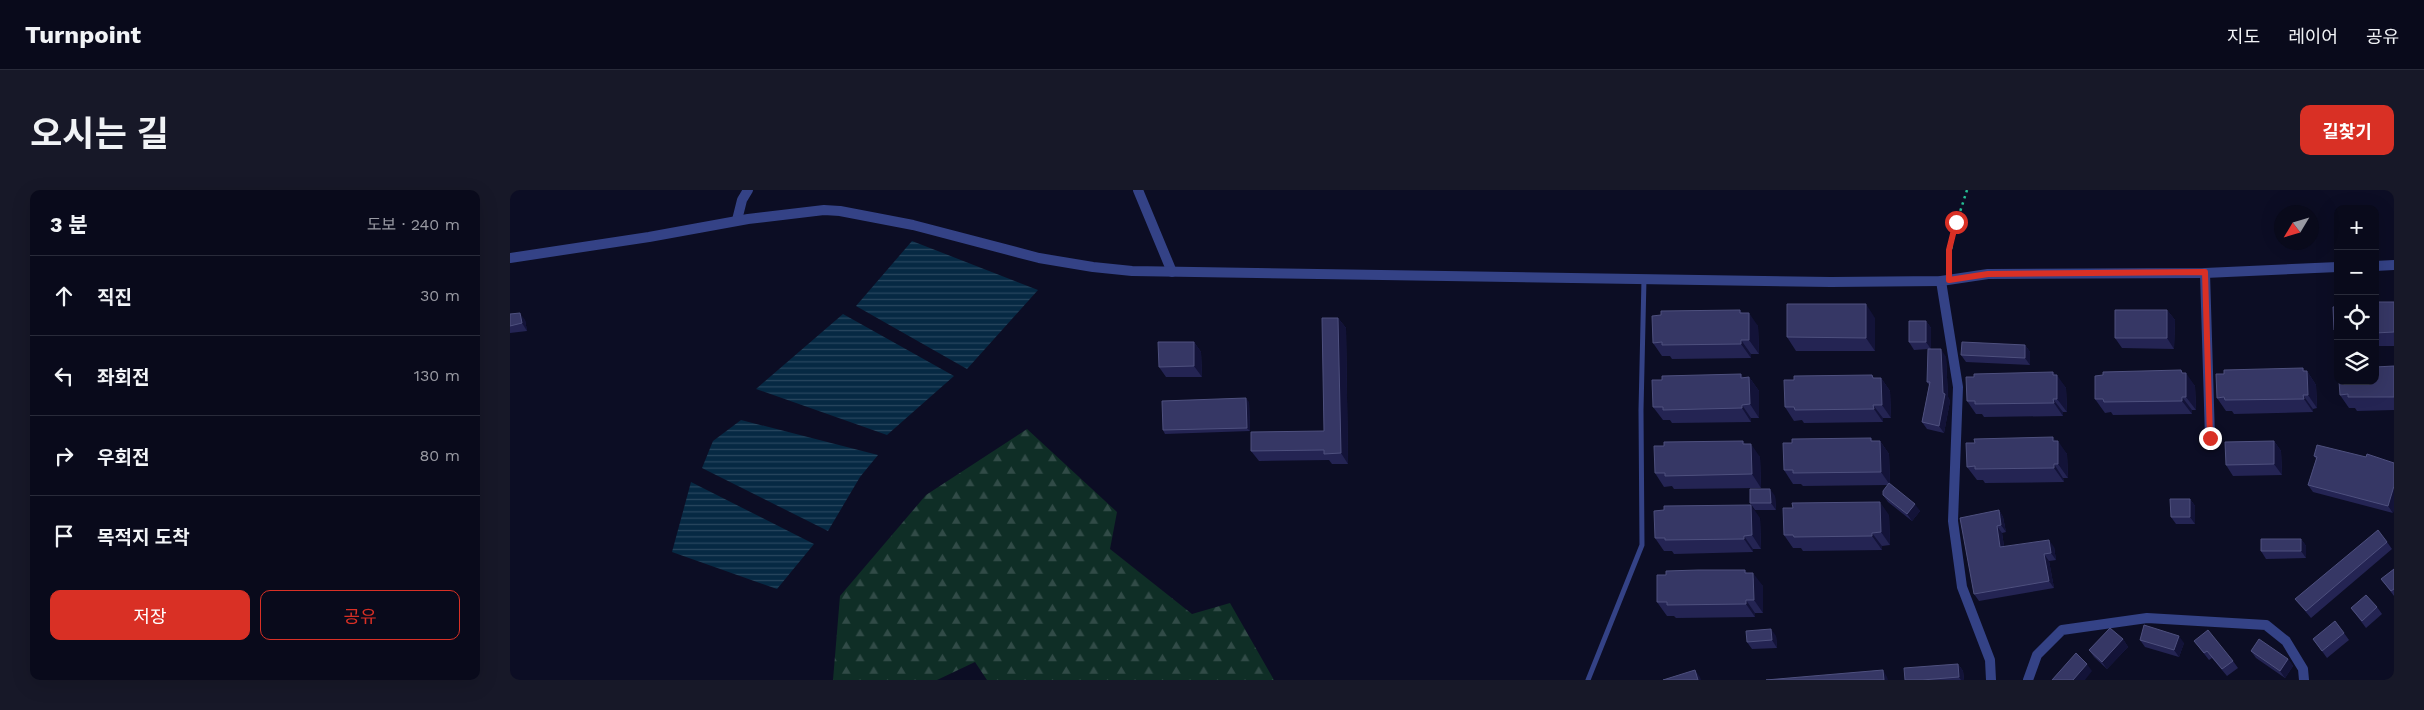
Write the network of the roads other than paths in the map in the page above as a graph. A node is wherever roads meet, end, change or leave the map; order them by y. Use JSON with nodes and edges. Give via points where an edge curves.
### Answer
{"nodes":[{"id":1,"x":748,"y":190,"type":"edge"},
{"id":2,"x":1138,"y":190,"type":"edge"},
{"id":3,"x":736,"y":220,"type":"junction"},
{"id":4,"x":510,"y":258,"type":"edge"},
{"id":5,"x":2394,"y":265,"type":"edge"},
{"id":6,"x":2379,"y":266,"type":"edge"},
{"id":7,"x":2334,"y":267,"type":"edge"},
{"id":8,"x":1172,"y":272,"type":"junction"},
{"id":9,"x":2205,"y":272,"type":"junction"},
{"id":10,"x":1644,"y":279,"type":"junction"},
{"id":11,"x":1945,"y":280,"type":"junction"},
{"id":12,"x":2210,"y":438,"type":"dead end"},
{"id":13,"x":1588,"y":680,"type":"edge"},
{"id":14,"x":1991,"y":680,"type":"edge"},
{"id":15,"x":2028,"y":680,"type":"edge"},
{"id":16,"x":2304,"y":680,"type":"edge"}],
"edges":[{"from":1,"to":3,"type":"street"},
{"from":2,"to":8,"type":"street"},
{"from":3,"to":4,"type":"street"},
{"from":3,"to":8,"type":"street","via":[[808,210],[840,211],[912,225],[1058,262],[1093,268]]},
{"from":5,"to":6,"type":"street"},
{"from":7,"to":9,"type":"street"},
{"from":8,"to":10,"type":"street"},
{"from":9,"to":11,"type":"street","via":[[1988,274]]},
{"from":9,"to":12,"type":"street"},
{"from":10,"to":11,"type":"street"},
{"from":10,"to":13,"type":"lane","via":[[1642,546]]},
{"from":11,"to":14,"type":"street","via":[[1958,387],[1954,521],[1962,587],[1990,660]]},
{"from":15,"to":16,"type":"street","via":[[2037,655],[2062,630],[2147,618],[2266,624],[2286,641],[2303,669]]}]}
